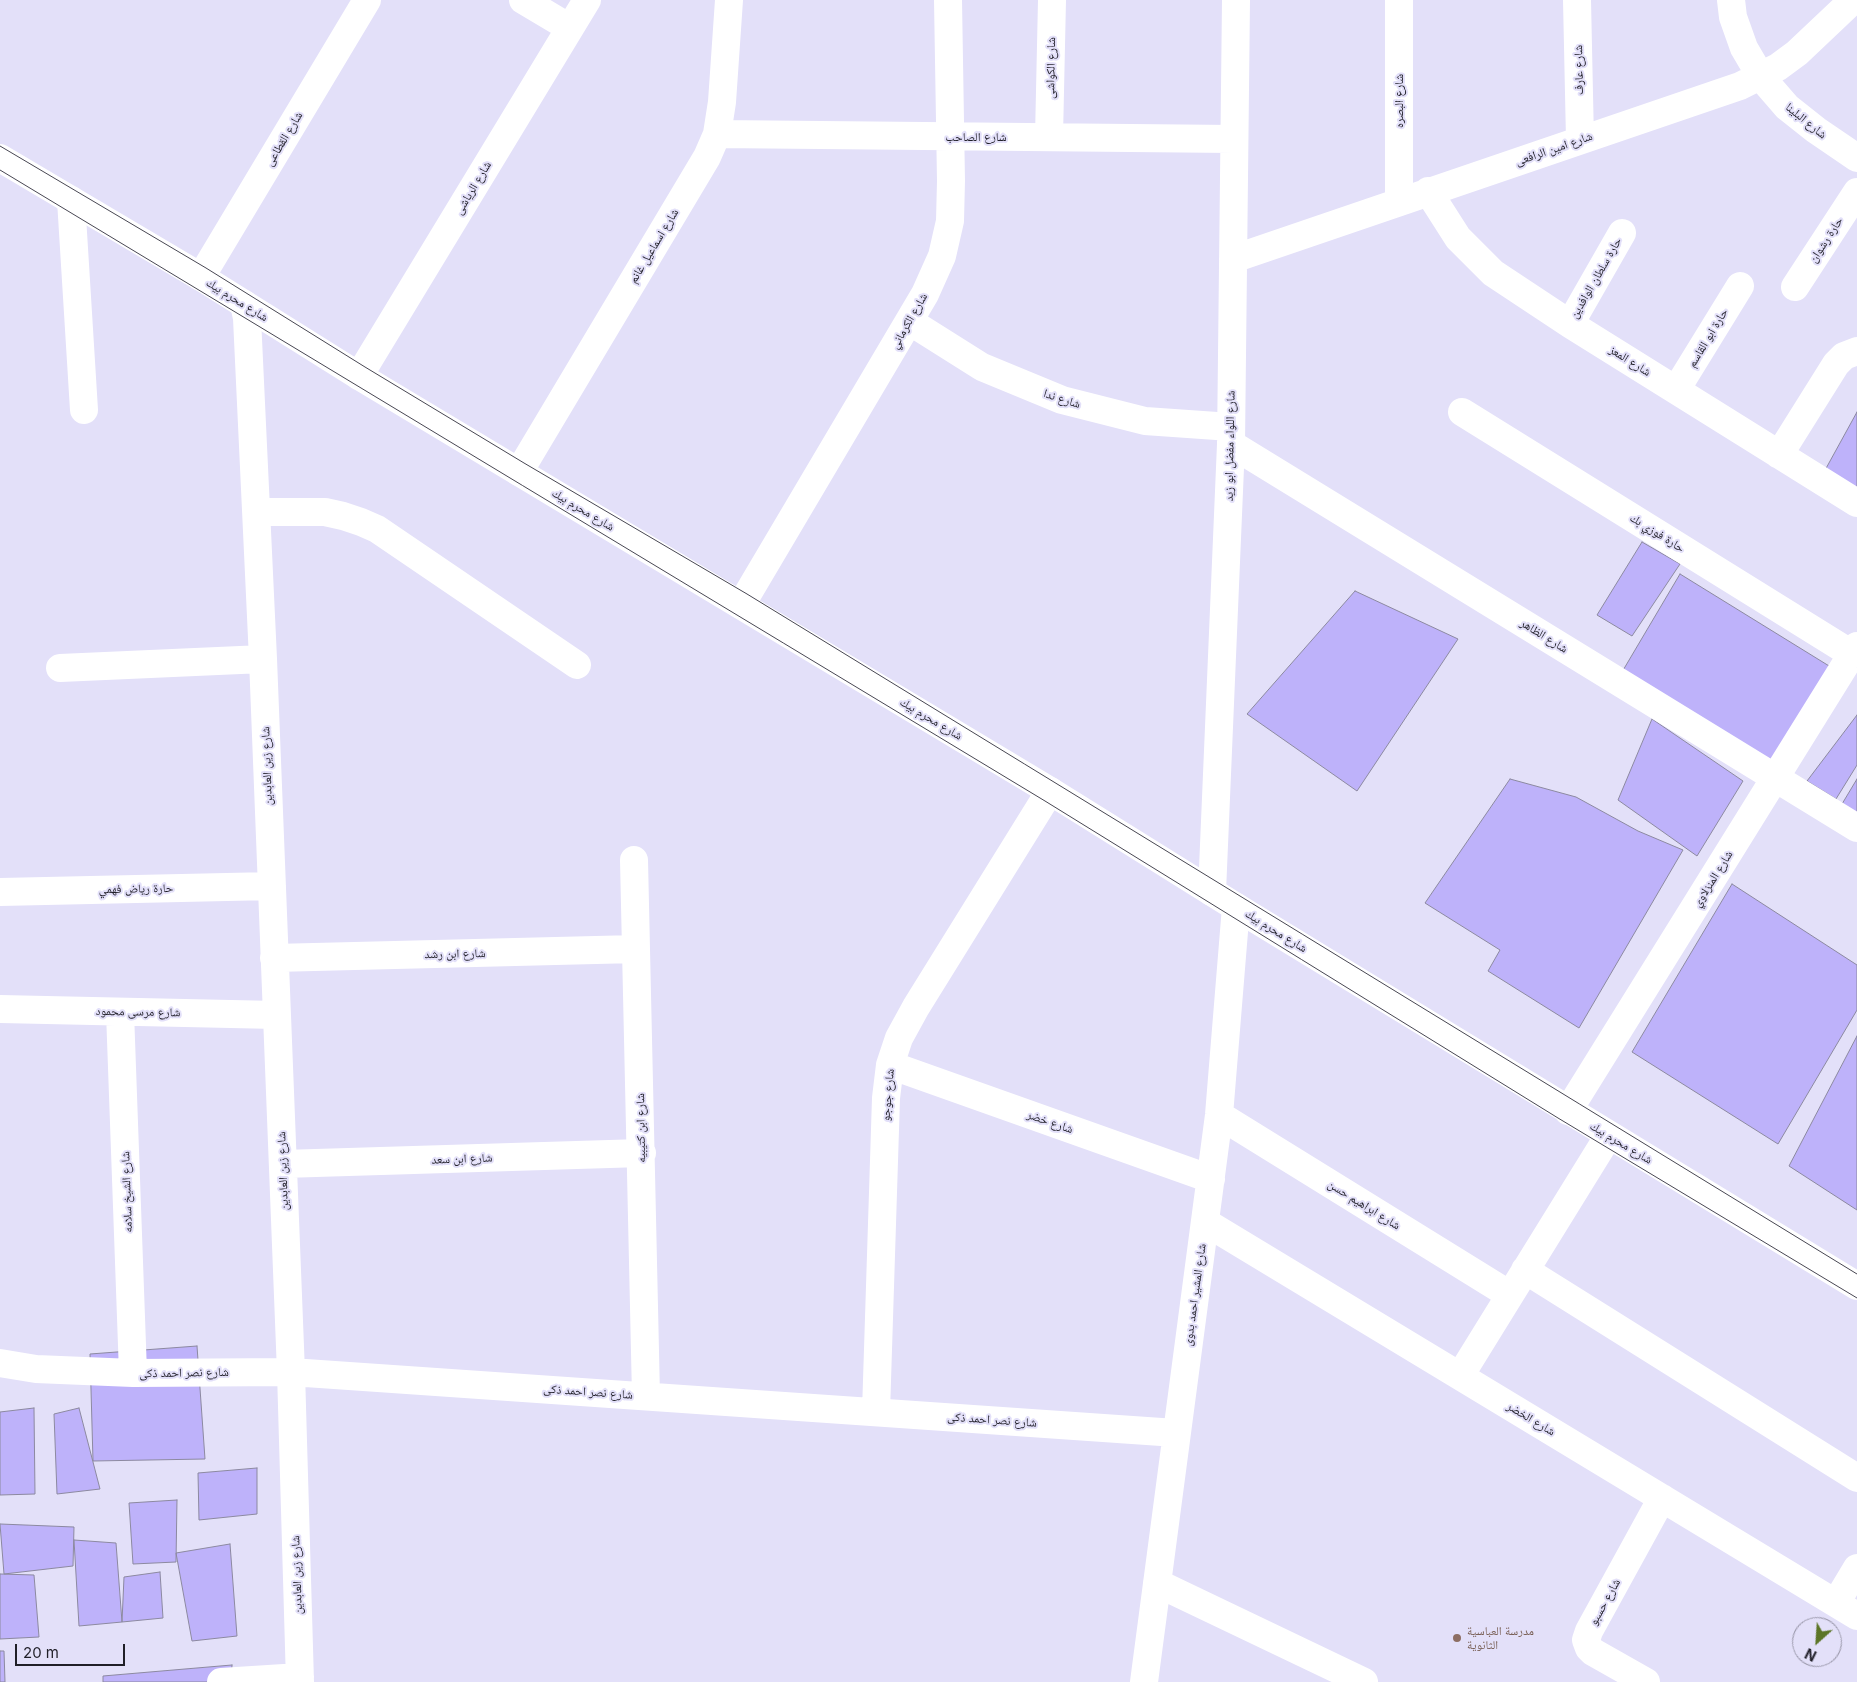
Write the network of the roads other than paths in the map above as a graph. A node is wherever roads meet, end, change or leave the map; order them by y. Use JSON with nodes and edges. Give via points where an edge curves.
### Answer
{"nodes":[{"id":1,"x":367,"y":0,"type":"edge"},
{"id":2,"x":523,"y":0,"type":"edge"},
{"id":3,"x":586,"y":0,"type":"edge"},
{"id":4,"x":729,"y":0,"type":"edge"},
{"id":5,"x":948,"y":0,"type":"edge"},
{"id":6,"x":1052,"y":0,"type":"edge"},
{"id":7,"x":1236,"y":0,"type":"edge"},
{"id":8,"x":1399,"y":0,"type":"edge"},
{"id":9,"x":1577,"y":0,"type":"edge"},
{"id":10,"x":1731,"y":0,"type":"edge"},
{"id":11,"x":1853,"y":0,"type":"edge"},
{"id":12,"x":570,"y":28,"type":"junction"},
{"id":13,"x":1761,"y":77,"type":"junction"},
{"id":14,"x":717,"y":134,"type":"junction"},
{"id":15,"x":950,"y":137,"type":"junction"},
{"id":16,"x":1049,"y":137,"type":"junction"},
{"id":17,"x":1234,"y":139,"type":"junction"},
{"id":18,"x":1580,"y":140,"type":"junction"},
{"id":19,"x":0,"y":158,"type":"edge"},
{"id":20,"x":1857,"y":158,"type":"edge"},
{"id":21,"x":1428,"y":192,"type":"junction"},
{"id":22,"x":1857,"y":192,"type":"edge"},
{"id":23,"x":71,"y":200,"type":"junction"},
{"id":24,"x":1399,"y":202,"type":"junction"},
{"id":25,"x":1622,"y":233,"type":"dead end"},
{"id":26,"x":1232,"y":259,"type":"junction"},
{"id":27,"x":201,"y":277,"type":"junction"},
{"id":28,"x":1740,"y":286,"type":"dead end"},
{"id":29,"x":1795,"y":287,"type":"dead end"},
{"id":30,"x":244,"y":304,"type":"junction"},
{"id":31,"x":909,"y":321,"type":"junction"},
{"id":32,"x":1570,"y":324,"type":"junction"},
{"id":33,"x":1857,"y":351,"type":"edge"},
{"id":34,"x":359,"y":376,"type":"junction"},
{"id":35,"x":1676,"y":390,"type":"junction"},
{"id":36,"x":84,"y":410,"type":"dead end"},
{"id":37,"x":1462,"y":412,"type":"dead end"},
{"id":38,"x":1231,"y":436,"type":"junction"},
{"id":39,"x":1779,"y":455,"type":"junction"},
{"id":40,"x":519,"y":472,"type":"junction"},
{"id":41,"x":1857,"y":503,"type":"edge"},
{"id":42,"x":257,"y":512,"type":"junction"},
{"id":43,"x":741,"y":605,"type":"junction"},
{"id":44,"x":1854,"y":650,"type":"edge"},
{"id":45,"x":263,"y":659,"type":"junction"},
{"id":46,"x":577,"y":665,"type":"dead end"},
{"id":47,"x":60,"y":668,"type":"dead end"},
{"id":48,"x":1776,"y":778,"type":"junction"},
{"id":49,"x":1050,"y":791,"type":"junction"},
{"id":50,"x":1857,"y":828,"type":"edge"},
{"id":51,"x":634,"y":860,"type":"dead end"},
{"id":52,"x":272,"y":886,"type":"junction"},
{"id":53,"x":0,"y":892,"type":"edge"},
{"id":54,"x":1212,"y":892,"type":"junction"},
{"id":55,"x":1236,"y":907,"type":"junction"},
{"id":56,"x":636,"y":949,"type":"junction"},
{"id":57,"x":274,"y":958,"type":"junction"},
{"id":58,"x":0,"y":1009,"type":"edge"},
{"id":59,"x":120,"y":1012,"type":"junction"},
{"id":60,"x":277,"y":1015,"type":"junction"},
{"id":61,"x":890,"y":1065,"type":"junction"},
{"id":62,"x":1568,"y":1111,"type":"junction"},
{"id":63,"x":1219,"y":1115,"type":"junction"},
{"id":64,"x":1609,"y":1135,"type":"junction"},
{"id":65,"x":642,"y":1153,"type":"junction"},
{"id":66,"x":282,"y":1164,"type":"junction"},
{"id":67,"x":1211,"y":1179,"type":"junction"},
{"id":68,"x":1205,"y":1222,"type":"junction"},
{"id":69,"x":1525,"y":1270,"type":"junction"},
{"id":70,"x":1857,"y":1286,"type":"edge"},
{"id":71,"x":1510,"y":1295,"type":"junction"},
{"id":72,"x":0,"y":1363,"type":"edge"},
{"id":73,"x":291,"y":1372,"type":"junction"},
{"id":74,"x":134,"y":1373,"type":"junction"},
{"id":75,"x":1460,"y":1376,"type":"junction"},
{"id":76,"x":646,"y":1396,"type":"junction"},
{"id":77,"x":876,"y":1412,"type":"junction"},
{"id":78,"x":1176,"y":1433,"type":"junction"},
{"id":79,"x":1857,"y":1478,"type":"edge"},
{"id":80,"x":1662,"y":1498,"type":"junction"},
{"id":81,"x":1857,"y":1568,"type":"edge"},
{"id":82,"x":1157,"y":1582,"type":"junction"},
{"id":83,"x":1846,"y":1609,"type":"edge"},
{"id":84,"x":300,"y":1679,"type":"edge"},
{"id":85,"x":221,"y":1682,"type":"edge"},
{"id":86,"x":1144,"y":1682,"type":"edge"},
{"id":87,"x":1364,"y":1682,"type":"edge"},
{"id":88,"x":1646,"y":1682,"type":"edge"}],
"edges":[{"from":1,"to":27,"type":"street","name":"شارع القطاعى"},
{"from":2,"to":12,"type":"street"},
{"from":3,"to":12,"type":"street","name":"شارع الرياشى"},
{"from":4,"to":14,"type":"street","name":"شارع اسماعيل غانم"},
{"from":5,"to":15,"type":"street","name":"شارع الكرماني"},
{"from":6,"to":16,"type":"street","name":"شارع الكواشى"},
{"from":7,"to":17,"type":"street","name":"شارع اللواء مفضل ابو زيد"},
{"from":8,"to":24,"type":"street","name":"شارع البصره"},
{"from":9,"to":18,"type":"street","name":"شارع عارف"},
{"from":10,"to":13,"type":"street","name":"شارع البلينا","via":[[1733,17],[1744,48]]},
{"from":11,"to":13,"type":"street","name":"شارع امين الرافعى","via":[[1797,53]]},
{"from":12,"to":34,"type":"street","name":"شارع الرياشى"},
{"from":13,"to":18,"type":"street","name":"شارع امين الرافعى"},
{"from":13,"to":20,"type":"street","name":"شارع البلينا","via":[[1787,107]]},
{"from":14,"to":15,"type":"street","name":"شارع الصاحب"},
{"from":14,"to":40,"type":"street","name":"شارع اسماعيل غانم","via":[[697,174]]},
{"from":15,"to":16,"type":"street","name":"شارع الصاحب"},
{"from":15,"to":31,"type":"street","name":"شارع الكرماني","via":[[950,221],[942,256]]},
{"from":16,"to":17,"type":"street","name":"شارع الصاحب"},
{"from":17,"to":26,"type":"street","name":"شارع اللواء مفضل ابو زيد"},
{"from":18,"to":21,"type":"street","name":"شارع امين الرافعى"},
{"from":19,"to":23,"type":"street","name":"شارع محرم بيك"},
{"from":21,"to":24,"type":"street","name":"شارع امين الرافعى"},
{"from":21,"to":32,"type":"street","name":"شارع المعز","via":[[1474,257]]},
{"from":22,"to":29,"type":"street","name":"حارة رشوان"},
{"from":23,"to":27,"type":"street","name":"شارع محرم بيك"},
{"from":23,"to":36,"type":"street"},
{"from":24,"to":26,"type":"street","name":"شارع امين الرافعى"},
{"from":25,"to":32,"type":"street","name":"حارة سلطان الوافدين"},
{"from":26,"to":38,"type":"street","name":"شارع اللواء مفضل ابو زيد"},
{"from":27,"to":30,"type":"street","name":"شارع محرم بيك"},
{"from":28,"to":35,"type":"street","name":"حارة ابو القاسم"},
{"from":30,"to":34,"type":"street","name":"شارع محرم بيك"},
{"from":30,"to":42,"type":"street","name":"شارع زين العابدين"},
{"from":31,"to":38,"type":"street","name":"شارع ندا","via":[[982,367],[1062,400],[1145,421]]},
{"from":31,"to":43,"type":"street","name":"شارع الكرماني"},
{"from":32,"to":35,"type":"street","name":"شارع المعز"},
{"from":33,"to":39,"type":"street","via":[[1844,356],[1836,364]]},
{"from":34,"to":40,"type":"street","name":"شارع محرم بيك"},
{"from":35,"to":39,"type":"street","name":"شارع المعز"},
{"from":37,"to":44,"type":"street","name":"حارة فوزي بك"},
{"from":38,"to":48,"type":"street","name":"شارع الظاهر"},
{"from":38,"to":54,"type":"street","name":"شارع اللواء مفضل ابو زيد"},
{"from":39,"to":41,"type":"street","name":"شارع المعز"},
{"from":40,"to":43,"type":"street","name":"شارع محرم بيك"},
{"from":42,"to":45,"type":"street","name":"شارع زين العابدين"},
{"from":42,"to":46,"type":"street","via":[[325,512],[377,529]]},
{"from":43,"to":49,"type":"street","name":"شارع محرم بيك"},
{"from":44,"to":48,"type":"street","name":"شارع المنزلاوي"},
{"from":45,"to":47,"type":"street"},
{"from":45,"to":52,"type":"street","name":"شارع زين العابدين"},
{"from":48,"to":50,"type":"street","name":"شارع الظاهر"},
{"from":48,"to":62,"type":"street","name":"شارع المنزلاوي"},
{"from":49,"to":54,"type":"street","name":"شارع محرم بيك"},
{"from":49,"to":61,"type":"street","name":"شارع جوجو","via":[[916,1007],[899,1038]]},
{"from":51,"to":56,"type":"street","name":"شارع ابن كتيبيه"},
{"from":52,"to":53,"type":"street","name":"حارة رياض فهمي"},
{"from":52,"to":57,"type":"street","name":"شارع زين العابدين"},
{"from":54,"to":55,"type":"street","name":"شارع محرم بيك"},
{"from":55,"to":62,"type":"street","name":"شارع محرم بيك"},
{"from":55,"to":63,"type":"street","name":"شارع المشير احمد بدوى"},
{"from":56,"to":57,"type":"street","name":"شارع ابن رشد"},
{"from":56,"to":65,"type":"street","name":"شارع ابن كتيبيه"},
{"from":57,"to":60,"type":"street","name":"شارع زين العابدين"},
{"from":58,"to":59,"type":"street","name":"شارع مرسى محمود"},
{"from":59,"to":60,"type":"street","name":"شارع مرسى محمود"},
{"from":59,"to":74,"type":"street","name":"شارع الشيخ سلامه"},
{"from":60,"to":66,"type":"street","name":"شارع زين العابدين"},
{"from":61,"to":67,"type":"street","name":"شارع خضر"},
{"from":61,"to":77,"type":"street","name":"شارع جوجو","via":[[886,1098]]},
{"from":62,"to":64,"type":"street","name":"شارع محرم بيك"},
{"from":63,"to":67,"type":"street","name":"شارع المشير احمد بدوى"},
{"from":63,"to":71,"type":"street","name":"شارع ابراهيم حسن"},
{"from":64,"to":69,"type":"street"},
{"from":64,"to":70,"type":"street","name":"شارع محرم بيك"},
{"from":65,"to":66,"type":"street","name":"شارع ابن سعد"},
{"from":65,"to":76,"type":"street","name":"شارع ابن كتيبيه"},
{"from":66,"to":73,"type":"street","name":"شارع زين العابدين"},
{"from":67,"to":68,"type":"street","name":"شارع المشير احمد بدوى"},
{"from":68,"to":75,"type":"street","name":"شارع الخضر"},
{"from":68,"to":78,"type":"street","name":"شارع المشير احمد بدوى"},
{"from":69,"to":71,"type":"street"},
{"from":69,"to":79,"type":"street"},
{"from":71,"to":75,"type":"street"},
{"from":72,"to":74,"type":"street","name":"شارع نصر احمد ذكى","via":[[36,1369]]},
{"from":73,"to":74,"type":"street","name":"شارع نصر احمد ذكى"},
{"from":73,"to":76,"type":"street","name":"شارع نصر احمد ذكى"},
{"from":73,"to":84,"type":"street","name":"شارع زين العابدين"},
{"from":75,"to":80,"type":"street","name":"شارع الخضر"},
{"from":76,"to":77,"type":"street","name":"شارع نصر احمد ذكى"},
{"from":77,"to":78,"type":"street","name":"شارع نصر احمد ذكى"},
{"from":78,"to":82,"type":"street","name":"شارع المشير احمد بدوى"},
{"from":80,"to":83,"type":"street","name":"شارع الخضر"},
{"from":80,"to":88,"type":"street","name":"شارع حسبو","via":[[1586,1640],[1593,1652]]},
{"from":81,"to":83,"type":"street"},
{"from":82,"to":86,"type":"street","name":"شارع المشير احمد بدوى"},
{"from":82,"to":87,"type":"street"},
{"from":84,"to":85,"type":"street"}]}
